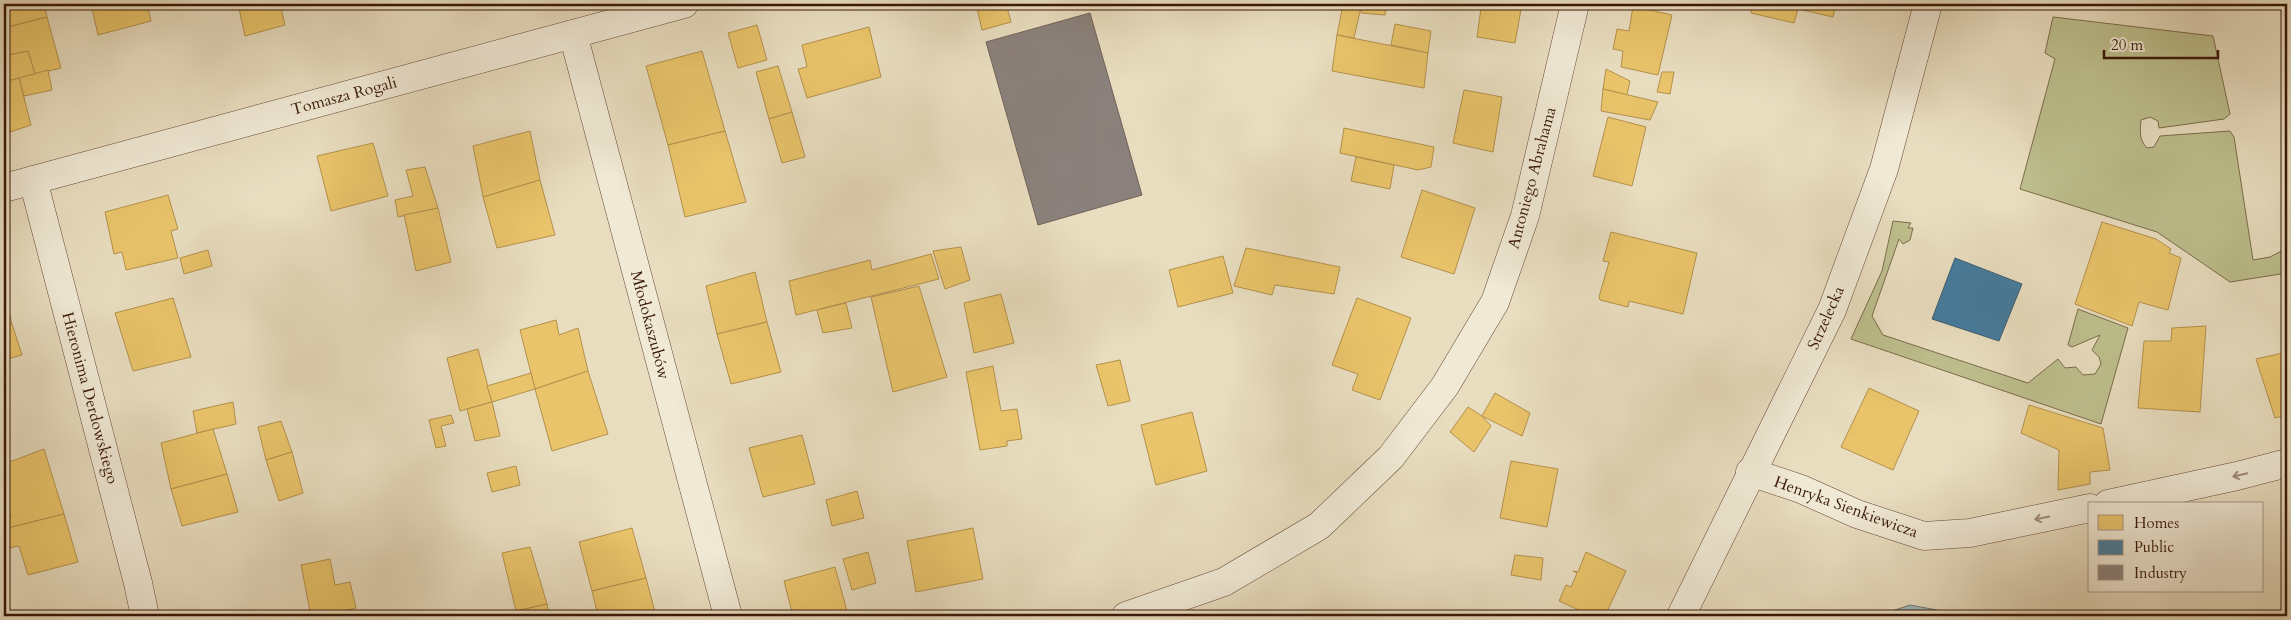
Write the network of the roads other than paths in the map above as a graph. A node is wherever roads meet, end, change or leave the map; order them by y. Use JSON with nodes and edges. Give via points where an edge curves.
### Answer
{"nodes":[{"id":1,"x":684,"y":4,"type":"edge"},
{"id":2,"x":1575,"y":4,"type":"edge"},
{"id":3,"x":1928,"y":4,"type":"edge"},
{"id":4,"x":573,"y":34,"type":"junction"},
{"id":5,"x":33,"y":180,"type":"junction"},
{"id":6,"x":4,"y":188,"type":"edge"},
{"id":7,"x":2287,"y":463,"type":"edge"},
{"id":8,"x":1750,"y":472,"type":"junction"},
{"id":9,"x":2117,"y":502,"type":"edge"},
{"id":10,"x":2088,"y":508,"type":"edge"},
{"id":11,"x":145,"y":616,"type":"edge"},
{"id":12,"x":728,"y":616,"type":"edge"},
{"id":13,"x":1126,"y":616,"type":"edge"},
{"id":14,"x":1681,"y":616,"type":"edge"}],
"edges":[{"from":1,"to":4,"type":"street","name":"Tomasza Rogali"},
{"from":2,"to":13,"type":"street","name":"Antoniego Abrahama","via":[[1525,216],[1495,302],[1445,386],[1391,458],[1319,526],[1224,582]]},
{"from":3,"to":8,"type":"street","name":"Strzelecka","via":[[1884,169],[1832,310]]},
{"from":4,"to":5,"type":"street","name":"Tomasza Rogali"},
{"from":4,"to":12,"type":"street","name":"Młodokaszubów"},
{"from":5,"to":6,"type":"street","name":"Tomasza Rogali"},
{"from":5,"to":11,"type":"street","name":"Hieronima Derdowskiego"},
{"from":7,"to":9,"type":"street","one_way":true},
{"from":10,"to":8,"type":"street","name":"Henryka Sienkiewicza","one_way":true,"via":[[1970,533],[1924,536]]},
{"from":8,"to":14,"type":"street","name":"Strzelecka"}]}
